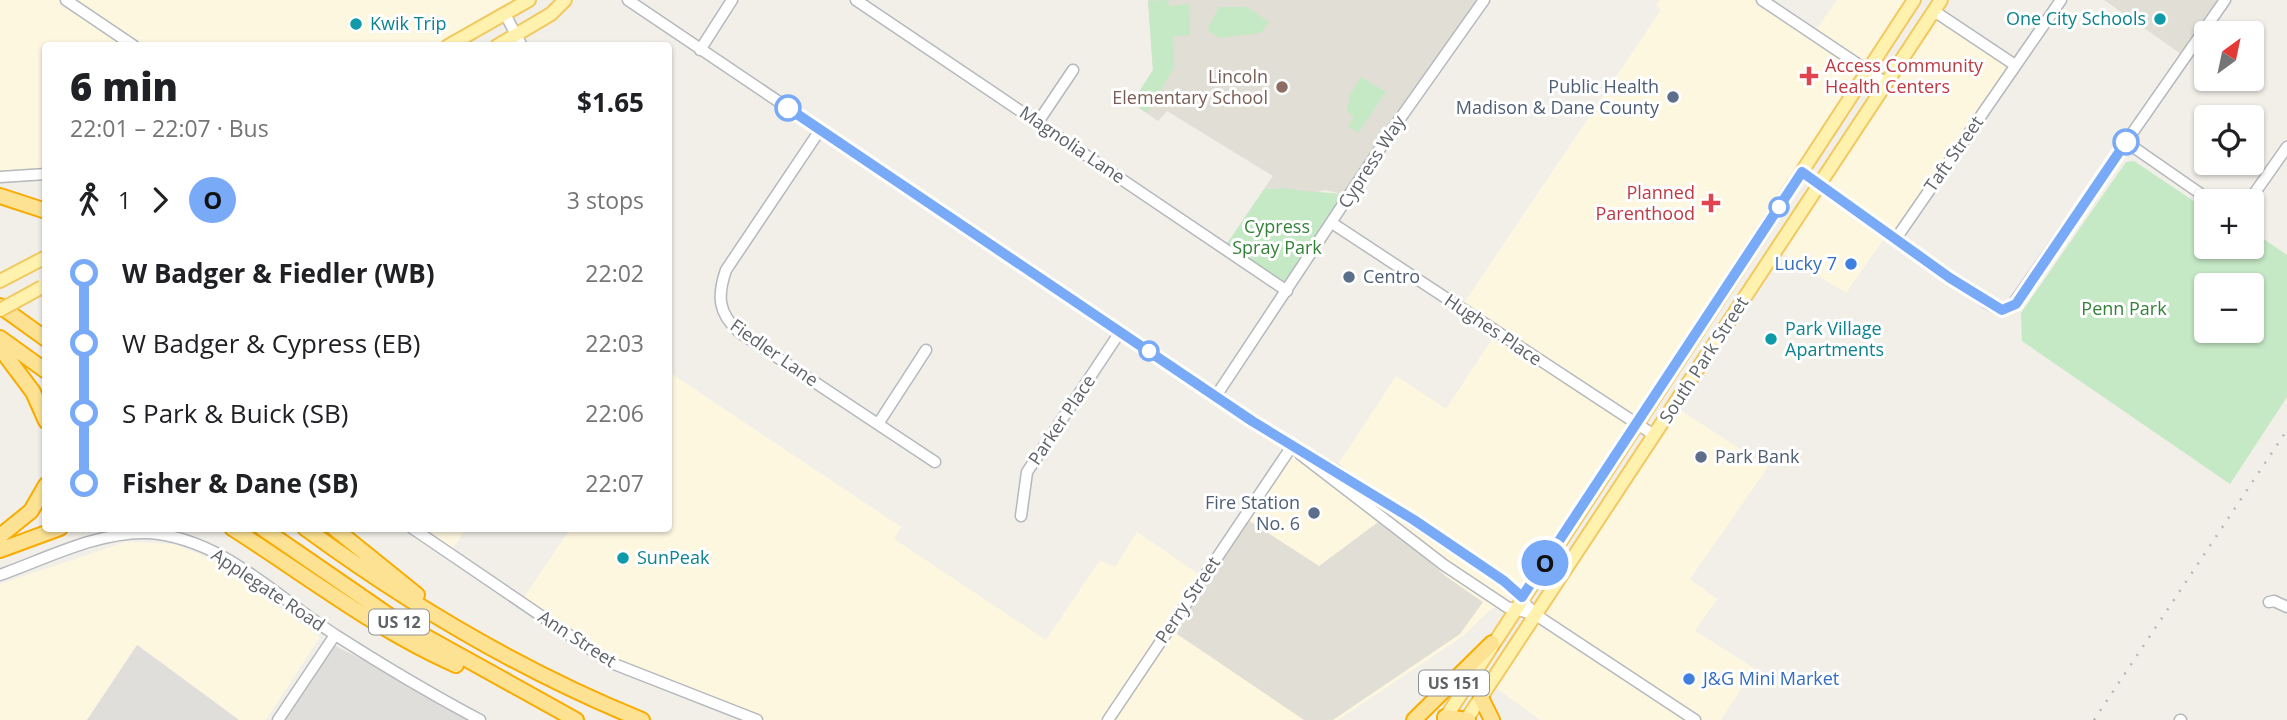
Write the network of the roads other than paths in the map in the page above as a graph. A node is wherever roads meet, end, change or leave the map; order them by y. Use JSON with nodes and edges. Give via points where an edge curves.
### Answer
{"nodes":[{"id":1,"x":66,"y":0,"type":"edge"},
{"id":2,"x":529,"y":0,"type":"edge"},
{"id":3,"x":565,"y":0,"type":"edge"},
{"id":4,"x":628,"y":0,"type":"edge"},
{"id":5,"x":732,"y":0,"type":"edge"},
{"id":6,"x":856,"y":0,"type":"edge"},
{"id":7,"x":1484,"y":0,"type":"edge"},
{"id":8,"x":1762,"y":0,"type":"edge"},
{"id":9,"x":1914,"y":0,"type":"edge"},
{"id":10,"x":2061,"y":0,"type":"edge"},
{"id":11,"x":2225,"y":0,"type":"edge"},
{"id":12,"x":873,"y":5,"type":"edge"},
{"id":13,"x":1938,"y":5,"type":"edge"},
{"id":14,"x":505,"y":14,"type":"junction"},
{"id":15,"x":519,"y":40,"type":"edge"},
{"id":16,"x":128,"y":42,"type":"edge"},
{"id":17,"x":455,"y":42,"type":"edge"},
{"id":18,"x":700,"y":50,"type":"junction"},
{"id":19,"x":2015,"y":65,"type":"junction"},
{"id":20,"x":1073,"y":70,"type":"dead end"},
{"id":21,"x":1868,"y":71,"type":"junction"},
{"id":22,"x":1886,"y":83,"type":"junction"},
{"id":23,"x":1038,"y":122,"type":"junction"},
{"id":24,"x":820,"y":130,"type":"junction"},
{"id":25,"x":2126,"y":142,"type":"junction"},
{"id":26,"x":2287,"y":147,"type":"edge"},
{"id":27,"x":1802,"y":172,"type":"junction"},
{"id":28,"x":42,"y":175,"type":"edge"},
{"id":29,"x":0,"y":177,"type":"edge"},
{"id":30,"x":1819,"y":184,"type":"junction"},
{"id":31,"x":2194,"y":189,"type":"edge"},
{"id":32,"x":2257,"y":189,"type":"edge"},
{"id":33,"x":0,"y":196,"type":"edge"},
{"id":34,"x":42,"y":209,"type":"edge"},
{"id":35,"x":1332,"y":223,"type":"junction"},
{"id":36,"x":1895,"y":240,"type":"junction"},
{"id":37,"x":42,"y":259,"type":"edge"},
{"id":38,"x":0,"y":281,"type":"edge"},
{"id":39,"x":42,"y":287,"type":"edge"},
{"id":40,"x":1287,"y":291,"type":"junction"},
{"id":41,"x":0,"y":308,"type":"edge"},
{"id":42,"x":1120,"y":332,"type":"junction"},
{"id":43,"x":42,"y":337,"type":"edge"},
{"id":44,"x":0,"y":338,"type":"edge"},
{"id":45,"x":0,"y":348,"type":"edge"},
{"id":46,"x":926,"y":351,"type":"dead end"},
{"id":47,"x":42,"y":368,"type":"edge"},
{"id":48,"x":1216,"y":396,"type":"junction"},
{"id":49,"x":42,"y":412,"type":"edge"},
{"id":50,"x":1636,"y":423,"type":"junction"},
{"id":51,"x":878,"y":424,"type":"junction"},
{"id":52,"x":1654,"y":435,"type":"junction"},
{"id":53,"x":1292,"y":446,"type":"junction"},
{"id":54,"x":935,"y":463,"type":"dead end"},
{"id":55,"x":42,"y":492,"type":"edge"},
{"id":56,"x":1021,"y":516,"type":"dead end"},
{"id":57,"x":49,"y":532,"type":"edge"},
{"id":58,"x":238,"y":532,"type":"edge"},
{"id":59,"x":268,"y":532,"type":"edge"},
{"id":60,"x":311,"y":532,"type":"edge"},
{"id":61,"x":339,"y":532,"type":"edge"},
{"id":62,"x":418,"y":532,"type":"edge"},
{"id":63,"x":0,"y":536,"type":"edge"},
{"id":64,"x":0,"y":550,"type":"edge"},
{"id":65,"x":0,"y":575,"type":"edge"},
{"id":66,"x":1522,"y":597,"type":"junction"},
{"id":67,"x":2269,"y":602,"type":"dead end"},
{"id":68,"x":2287,"y":607,"type":"edge"},
{"id":69,"x":1514,"y":610,"type":"junction"},
{"id":70,"x":1536,"y":615,"type":"junction"},
{"id":71,"x":335,"y":635,"type":"junction"},
{"id":72,"x":1492,"y":643,"type":"junction"},
{"id":73,"x":502,"y":654,"type":"junction"},
{"id":74,"x":1480,"y":698,"type":"junction"},
{"id":75,"x":544,"y":704,"type":"junction"},
{"id":76,"x":1432,"y":704,"type":"junction"},
{"id":77,"x":1445,"y":719,"type":"edge"},
{"id":78,"x":278,"y":720,"type":"edge"},
{"id":79,"x":480,"y":720,"type":"edge"},
{"id":80,"x":576,"y":720,"type":"edge"},
{"id":81,"x":642,"y":720,"type":"edge"},
{"id":82,"x":757,"y":720,"type":"edge"},
{"id":83,"x":1108,"y":720,"type":"edge"},
{"id":84,"x":1402,"y":720,"type":"edge"},
{"id":85,"x":1414,"y":720,"type":"edge"},
{"id":86,"x":1467,"y":720,"type":"edge"},
{"id":87,"x":1492,"y":720,"type":"edge"},
{"id":88,"x":1695,"y":720,"type":"edge"}],
"edges":[{"from":1,"to":16,"type":"street"},
{"from":2,"to":14,"type":"main road"},
{"from":3,"to":15,"type":"main road"},
{"from":4,"to":18,"type":"street"},
{"from":5,"to":18,"type":"street"},
{"from":6,"to":12,"type":"street","name":"Magnolia Lane"},
{"from":7,"to":35,"type":"street","name":"Cypress Way"},
{"from":8,"to":21,"type":"street"},
{"from":9,"to":21,"type":"main road","name":"South Park Street","number":"US 151"},
{"from":10,"to":19,"type":"street","name":"Taft Street"},
{"from":11,"to":25,"type":"street"},
{"from":12,"to":23,"type":"street","name":"Magnolia Lane"},
{"from":13,"to":19,"type":"street"},
{"from":13,"to":22,"type":"main road","name":"South Park Street","number":"US 151"},
{"from":14,"to":15,"type":"street"},
{"from":14,"to":17,"type":"main road"},
{"from":18,"to":24,"type":"street"},
{"from":19,"to":36,"type":"street","name":"Taft Street"},
{"from":20,"to":23,"type":"street"},
{"from":21,"to":22,"type":"street"},
{"from":21,"to":27,"type":"main road","name":"South Park Street","number":"US 151"},
{"from":22,"to":30,"type":"main road","name":"South Park Street","number":"US 151"},
{"from":23,"to":40,"type":"street","name":"Magnolia Lane"},
{"from":24,"to":42,"type":"street"},
{"from":24,"to":51,"type":"street","name":"Fiedler Lane","via":[[726,270],[719,290],[720,306],[739,332]]},
{"from":25,"to":31,"type":"street"},
{"from":25,"to":36,"type":"street","via":[[2016,304],[2002,310]]},
{"from":26,"to":32,"type":"street"},
{"from":27,"to":30,"type":"street"},
{"from":27,"to":50,"type":"main road","name":"South Park Street","number":"US 151"},
{"from":28,"to":29,"type":"street"},
{"from":30,"to":36,"type":"street"},
{"from":30,"to":52,"type":"main road","name":"South Park Street","number":"US 151"},
{"from":33,"to":34,"type":"highway"},
{"from":35,"to":40,"type":"street","name":"Cypress Way"},
{"from":35,"to":50,"type":"street","name":"Hughes Place"},
{"from":37,"to":38,"type":"main road"},
{"from":39,"to":41,"type":"main road","bridge":true},
{"from":40,"to":48,"type":"street","name":"Cypress Way"},
{"from":41,"to":43,"type":"highway"},
{"from":42,"to":48,"type":"street"},
{"from":42,"to":56,"type":"street","name":"Parker Place","via":[[1027,472]]},
{"from":44,"to":47,"type":"highway"},
{"from":45,"to":49,"type":"highway"},
{"from":46,"to":51,"type":"street"},
{"from":48,"to":53,"type":"street"},
{"from":50,"to":52,"type":"street","name":"Hughes Place"},
{"from":50,"to":66,"type":"main road","name":"South Park Street","number":"US 151"},
{"from":51,"to":54,"type":"street","name":"Fiedler Lane"},
{"from":52,"to":70,"type":"main road","name":"South Park Street","number":"US 151"},
{"from":53,"to":66,"type":"street","via":[[1402,513]]},
{"from":53,"to":69,"type":"street","via":[[1425,551]]},
{"from":53,"to":83,"type":"street","name":"Perry Street"},
{"from":55,"to":63,"type":"highway","via":[[31,511]]},
{"from":57,"to":64,"type":"highway"},
{"from":58,"to":75,"type":"highway","via":[[405,640]]},
{"from":59,"to":75,"type":"highway","number":"US 12","via":[[374,607]]},
{"from":60,"to":73,"type":"highway","number":"US 12","via":[[381,583]]},
{"from":61,"to":73,"type":"highway","via":[[402,584]]},
{"from":62,"to":82,"type":"street","name":"Ann Street","via":[[609,662]]},
{"from":65,"to":71,"type":"street","name":"Applegate Road","via":[[120,535],[169,536],[214,551]]},
{"from":66,"to":69,"type":"main road","name":"South Park Street","number":"US 151"},
{"from":66,"to":70,"type":"street"},
{"from":67,"to":68,"type":"street"},
{"from":69,"to":70,"type":"street"},
{"from":69,"to":72,"type":"main road","name":"South Park Street","number":"US 151"},
{"from":70,"to":74,"type":"main road","name":"South Park Street","number":"US 151"},
{"from":70,"to":88,"type":"street"},
{"from":71,"to":78,"type":"street"},
{"from":71,"to":79,"type":"street","name":"Applegate Road"},
{"from":72,"to":76,"type":"highway","number":"US 151"},
{"from":72,"to":77,"type":"main road","name":"South Park Street"},
{"from":73,"to":81,"type":"highway","number":"US 12"},
{"from":74,"to":86,"type":"main road","name":"South Park Street","number":"US 151"},
{"from":74,"to":87,"type":"highway"},
{"from":75,"to":80,"type":"highway","number":"US 12"},
{"from":76,"to":84,"type":"highway"},
{"from":76,"to":85,"type":"highway","number":"US 151"},
{"from":77,"to":86,"type":"highway"}]}
